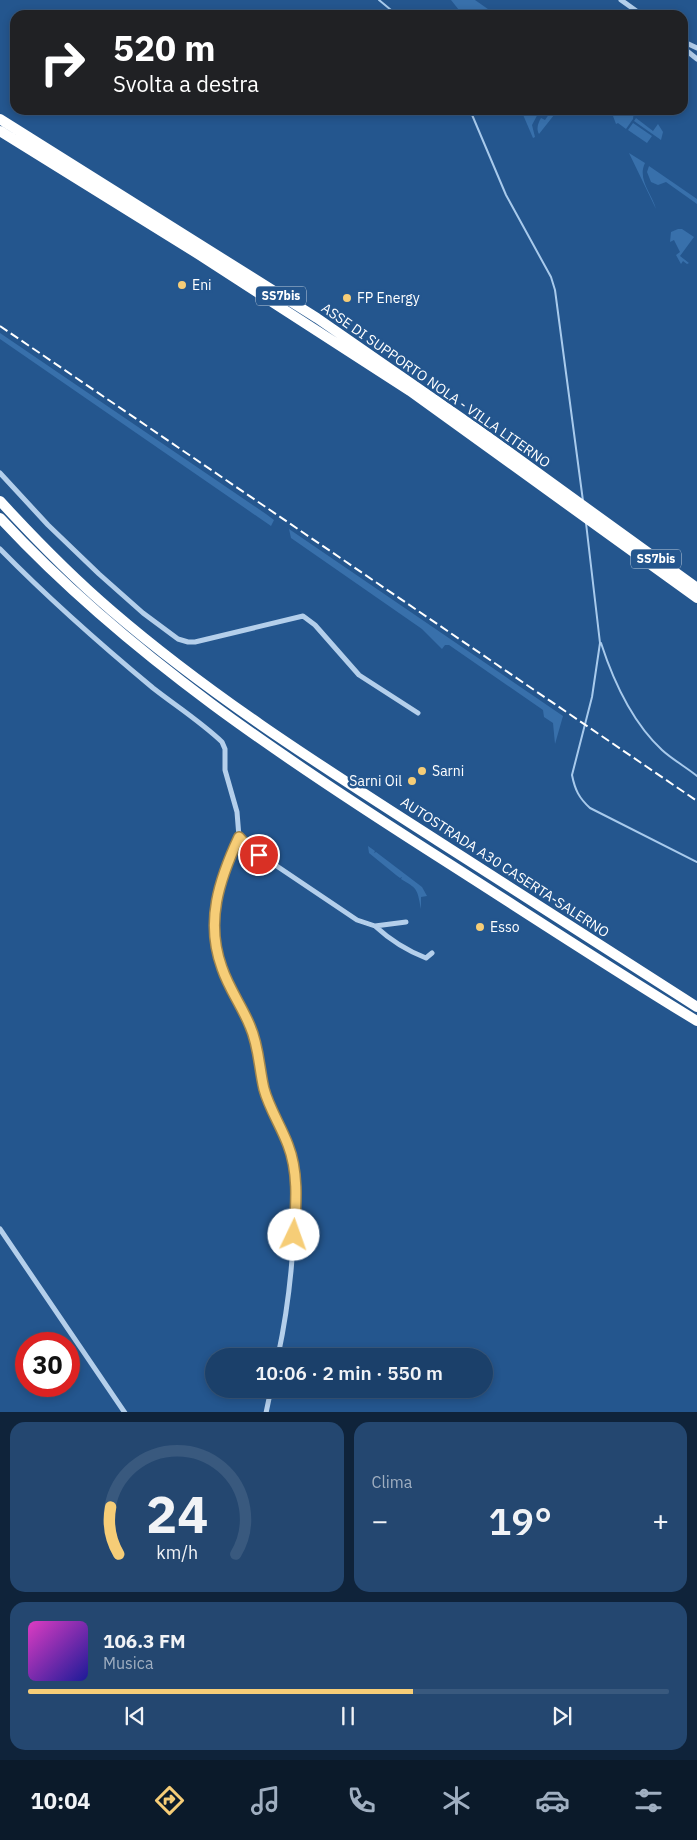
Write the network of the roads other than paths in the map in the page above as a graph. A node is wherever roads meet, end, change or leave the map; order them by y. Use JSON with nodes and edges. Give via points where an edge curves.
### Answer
{"nodes":[{"id":1,"x":621,"y":0,"type":"edge"},
{"id":2,"x":635,"y":10,"type":"edge"},
{"id":3,"x":0,"y":119,"type":"edge"},
{"id":4,"x":0,"y":131,"type":"edge"},
{"id":5,"x":0,"y":473,"type":"edge"},
{"id":6,"x":555,"y":490,"type":"junction"},
{"id":7,"x":0,"y":501,"type":"edge"},
{"id":8,"x":0,"y":518,"type":"edge"},
{"id":9,"x":0,"y":549,"type":"edge"},
{"id":10,"x":692,"y":589,"type":"edge"},
{"id":11,"x":697,"y":598,"type":"edge"},
{"id":12,"x":418,"y":713,"type":"dead end"},
{"id":13,"x":239,"y":837,"type":"junction"},
{"id":14,"x":406,"y":922,"type":"dead end"},
{"id":15,"x":375,"y":926,"type":"junction"},
{"id":16,"x":432,"y":953,"type":"dead end"},
{"id":17,"x":697,"y":1007,"type":"edge"},
{"id":18,"x":697,"y":1022,"type":"edge"},
{"id":19,"x":0,"y":1229,"type":"edge"},
{"id":20,"x":280,"y":1348,"type":"edge"},
{"id":21,"x":269,"y":1398,"type":"edge"},
{"id":22,"x":125,"y":1412,"type":"edge"},
{"id":23,"x":266,"y":1412,"type":"edge"}],
"edges":[{"from":1,"to":2,"type":"street"},
{"from":3,"to":6,"type":"highway","name":"ASSE DI SUPPORTO NOLA - VILLA LITERNO","number":"SS7bis","via":[[317,318],[472,425]]},
{"from":4,"to":6,"type":"highway","name":"ASSE DI SUPPORTO NOLA - VILLA LITERNO","number":"SS7bis","via":[[329,338]]},
{"from":5,"to":12,"type":"street","via":[[99,574],[143,613],[178,638],[195,642],[303,616],[315,625],[359,675]]},
{"from":6,"to":10,"type":"highway","name":"ASSE DI SUPPORTO NOLA - VILLA LITERNO","number":"SS7bis"},
{"from":7,"to":17,"type":"highway","name":"AUTOSTRADA A30 CASERTA-SALERNO","via":[[112,610],[209,688],[340,778]]},
{"from":8,"to":18,"type":"highway","name":"AUTOSTRADA A30 CASERTA-SALERNO","via":[[117,631],[240,725],[333,790]]},
{"from":9,"to":13,"type":"street","via":[[153,688],[222,742],[226,749],[226,770],[237,812]]},
{"from":10,"to":11,"type":"highway","name":"ASSE DI SUPPORTO NOLA - VILLA LITERNO"},
{"from":13,"to":15,"type":"street","via":[[259,855],[354,918]]},
{"from":13,"to":20,"type":"street","via":[[215,903],[215,939],[222,969],[254,1037],[264,1089],[293,1162],[296,1203],[292,1259]]},
{"from":14,"to":15,"type":"street"},
{"from":15,"to":16,"type":"street","via":[[415,954],[426,958]]},
{"from":19,"to":22,"type":"street"},
{"from":21,"to":23,"type":"street"}]}
